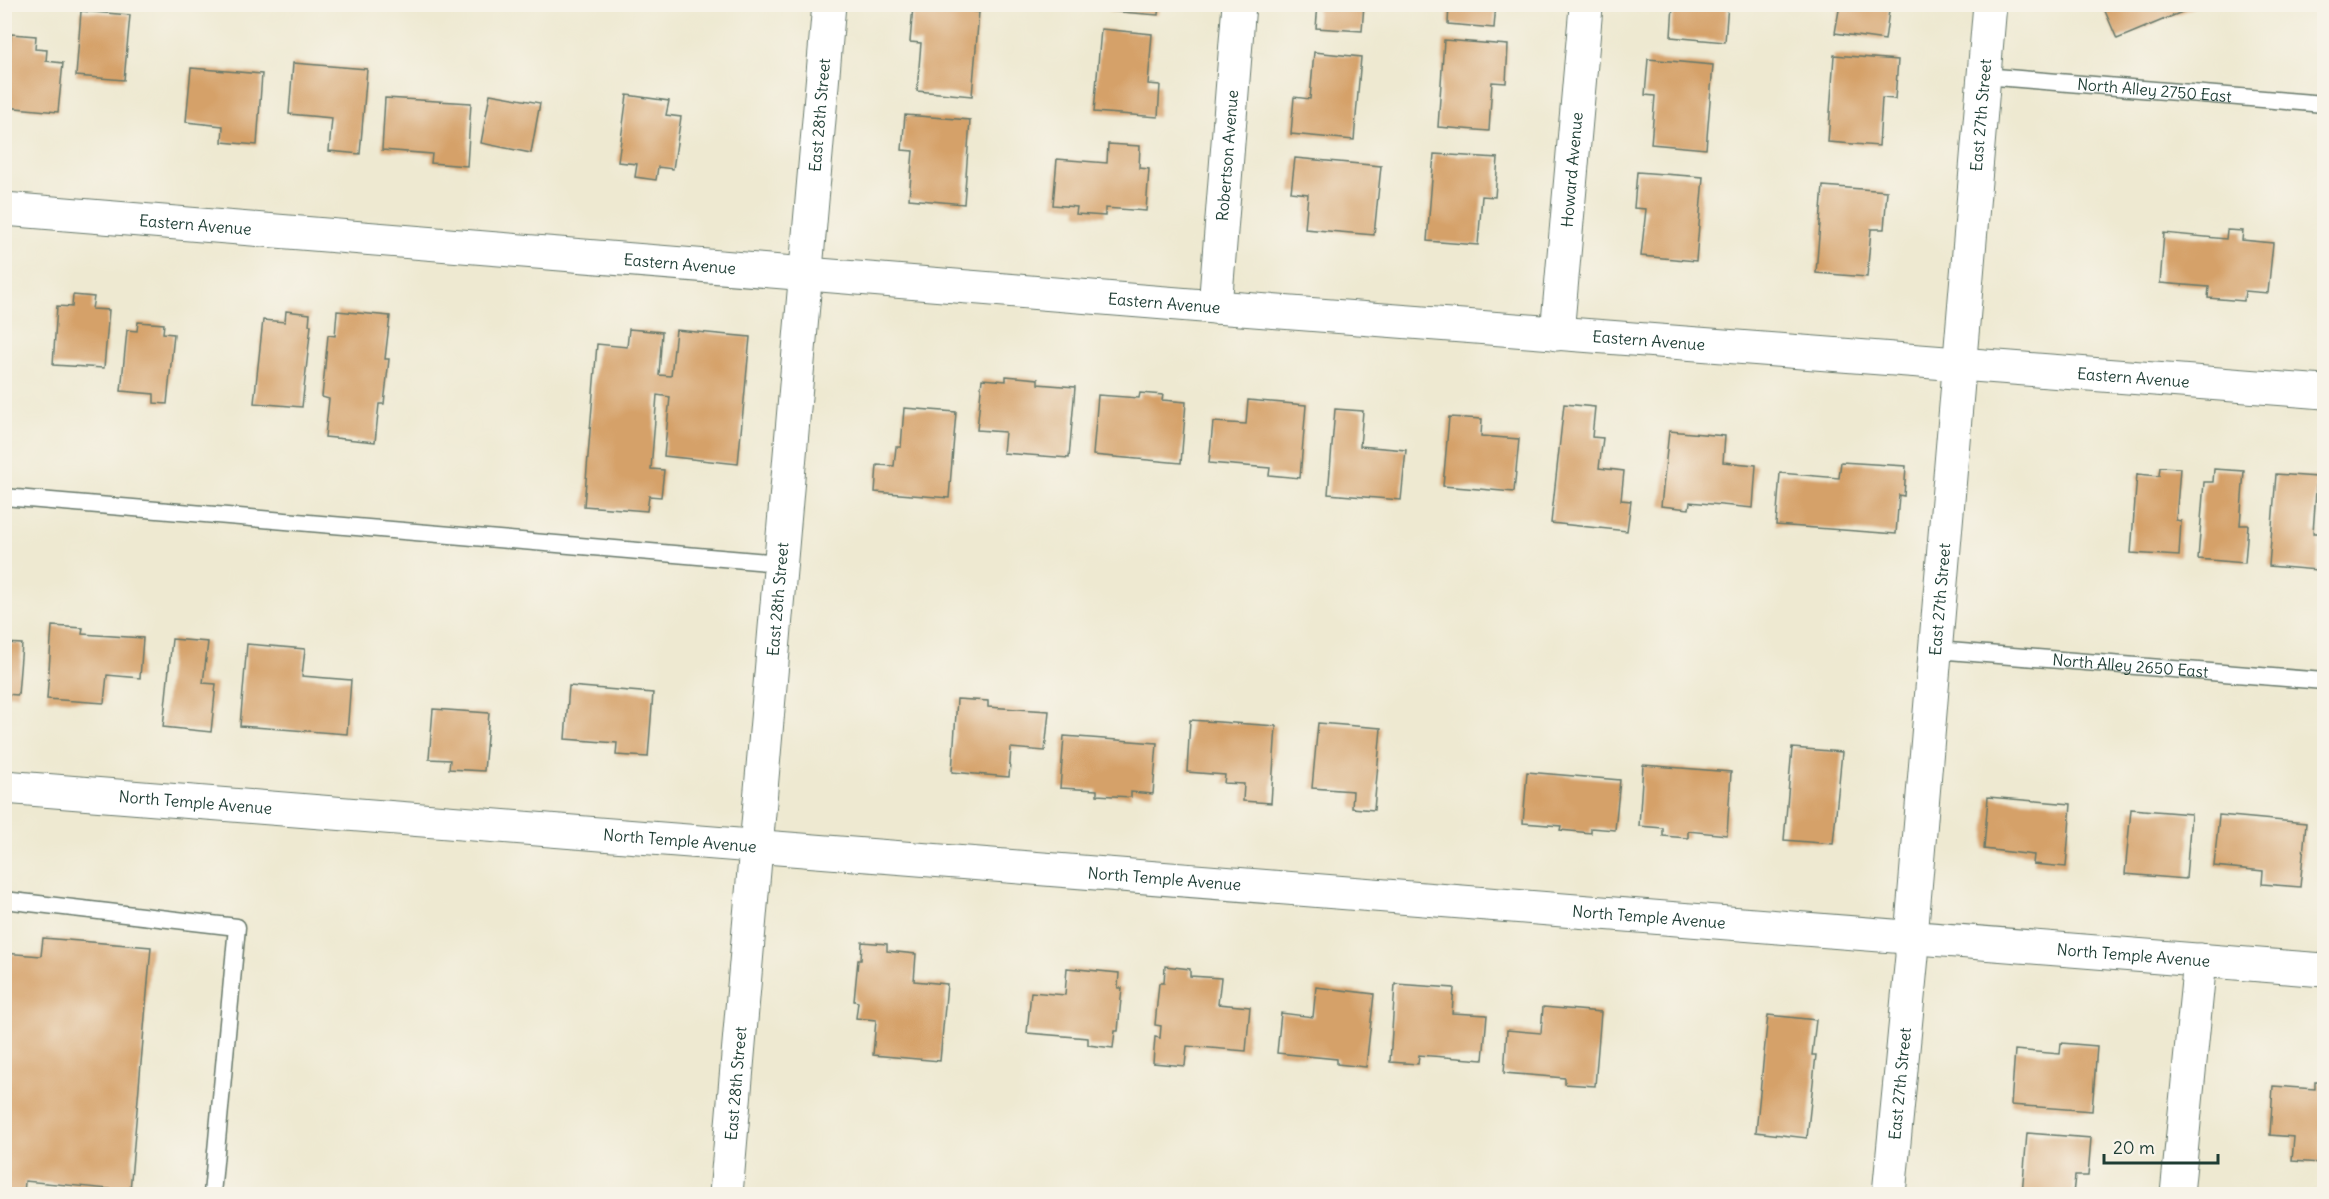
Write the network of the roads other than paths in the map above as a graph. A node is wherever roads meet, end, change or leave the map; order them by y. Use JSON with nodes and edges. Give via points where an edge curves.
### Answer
{"nodes":[{"id":1,"x":829,"y":4,"type":"edge"},
{"id":2,"x":1239,"y":4,"type":"edge"},
{"id":3,"x":1990,"y":4,"type":"edge"},
{"id":4,"x":1586,"y":6,"type":"dead end"},
{"id":5,"x":1984,"y":76,"type":"junction"},
{"id":6,"x":2325,"y":104,"type":"edge"},
{"id":7,"x":4,"y":209,"type":"edge"},
{"id":8,"x":805,"y":273,"type":"junction"},
{"id":9,"x":1215,"y":307,"type":"junction"},
{"id":10,"x":1557,"y":334,"type":"junction"},
{"id":11,"x":1959,"y":363,"type":"junction"},
{"id":12,"x":2325,"y":392,"type":"edge"},
{"id":13,"x":4,"y":497,"type":"edge"},
{"id":14,"x":780,"y":563,"type":"junction"},
{"id":15,"x":1936,"y":650,"type":"junction"},
{"id":16,"x":2325,"y":681,"type":"edge"},
{"id":17,"x":4,"y":787,"type":"edge"},
{"id":18,"x":755,"y":848,"type":"junction"},
{"id":19,"x":4,"y":900,"type":"edge"},
{"id":20,"x":1911,"y":937,"type":"junction"},
{"id":21,"x":2200,"y":960,"type":"junction"},
{"id":22,"x":2325,"y":970,"type":"edge"},
{"id":23,"x":212,"y":1194,"type":"edge"},
{"id":24,"x":726,"y":1194,"type":"edge"},
{"id":25,"x":1889,"y":1194,"type":"edge"},
{"id":26,"x":2177,"y":1194,"type":"edge"}],
"edges":[{"from":1,"to":8,"type":"street","name":"East 28th Street"},
{"from":2,"to":9,"type":"street","name":"Robertson Avenue"},
{"from":3,"to":5,"type":"street","name":"East 27th Street"},
{"from":4,"to":10,"type":"street","name":"Howard Avenue"},
{"from":5,"to":6,"type":"lane","name":"North Alley 2750 East"},
{"from":5,"to":11,"type":"street","name":"East 27th Street"},
{"from":7,"to":8,"type":"street","name":"Eastern Avenue"},
{"from":8,"to":9,"type":"street","name":"Eastern Avenue"},
{"from":8,"to":14,"type":"street","name":"East 28th Street"},
{"from":9,"to":10,"type":"street","name":"Eastern Avenue"},
{"from":10,"to":11,"type":"street","name":"Eastern Avenue"},
{"from":11,"to":12,"type":"street","name":"Eastern Avenue"},
{"from":11,"to":15,"type":"street","name":"East 27th Street"},
{"from":13,"to":14,"type":"lane"},
{"from":14,"to":18,"type":"street","name":"East 28th Street"},
{"from":15,"to":16,"type":"lane","name":"North Alley 2650 East"},
{"from":15,"to":20,"type":"street","name":"East 27th Street"},
{"from":17,"to":18,"type":"street","name":"North Temple Avenue"},
{"from":18,"to":20,"type":"street","name":"North Temple Avenue"},
{"from":18,"to":24,"type":"street","name":"East 28th Street"},
{"from":19,"to":23,"type":"lane","via":[[237,927]]},
{"from":20,"to":21,"type":"street","name":"North Temple Avenue"},
{"from":20,"to":25,"type":"street","name":"East 27th Street"},
{"from":21,"to":22,"type":"street","name":"North Temple Avenue"},
{"from":21,"to":26,"type":"street"}]}
